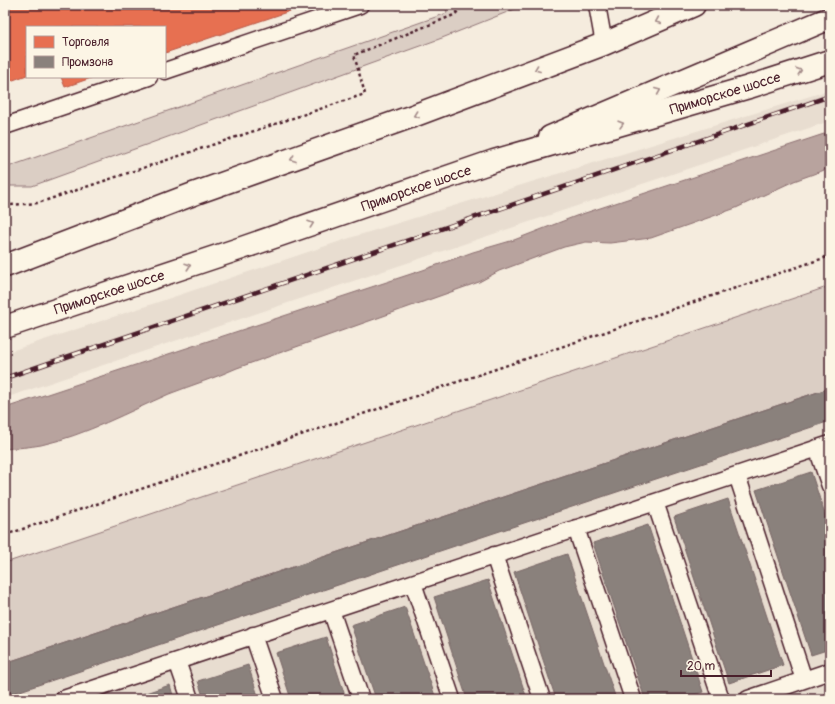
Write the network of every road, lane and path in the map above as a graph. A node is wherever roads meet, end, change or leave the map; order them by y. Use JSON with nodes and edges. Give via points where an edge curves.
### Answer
{"nodes":[{"id":1,"x":360,"y":5,"type":"edge"},
{"id":2,"x":465,"y":5,"type":"edge"},
{"id":3,"x":597,"y":5,"type":"edge"},
{"id":4,"x":694,"y":5,"type":"edge"},
{"id":5,"x":830,"y":18,"type":"edge"},
{"id":6,"x":604,"y":44,"type":"junction"},
{"id":7,"x":830,"y":61,"type":"edge"},
{"id":8,"x":166,"y":71,"type":"edge"},
{"id":9,"x":146,"y":78,"type":"edge"},
{"id":10,"x":5,"y":126,"type":"edge"},
{"id":11,"x":494,"y":161,"type":"junction"},
{"id":12,"x":5,"y":204,"type":"edge"},
{"id":13,"x":830,"y":256,"type":"edge"},
{"id":14,"x":5,"y":266,"type":"edge"},
{"id":15,"x":5,"y":327,"type":"edge"},
{"id":16,"x":824,"y":446,"type":"edge"},
{"id":17,"x":737,"y":474,"type":"junction"},
{"id":18,"x":830,"y":486,"type":"edge"},
{"id":19,"x":655,"y":502,"type":"junction"},
{"id":20,"x":576,"y":528,"type":"junction"},
{"id":21,"x":5,"y":535,"type":"edge"},
{"id":22,"x":494,"y":556,"type":"junction"},
{"id":23,"x":413,"y":583,"type":"junction"},
{"id":24,"x":331,"y":610,"type":"junction"},
{"id":25,"x":253,"y":636,"type":"junction"},
{"id":26,"x":177,"y":661,"type":"junction"},
{"id":27,"x":830,"y":671,"type":"edge"},
{"id":28,"x":804,"y":680,"type":"junction"},
{"id":29,"x":100,"y":693,"type":"edge"},
{"id":30,"x":63,"y":699,"type":"edge"},
{"id":31,"x":190,"y":699,"type":"edge"},
{"id":32,"x":275,"y":699,"type":"edge"},
{"id":33,"x":361,"y":699,"type":"edge"},
{"id":34,"x":452,"y":699,"type":"edge"},
{"id":35,"x":542,"y":699,"type":"edge"},
{"id":36,"x":633,"y":699,"type":"edge"},
{"id":37,"x":721,"y":699,"type":"edge"},
{"id":38,"x":748,"y":699,"type":"edge"}],
"edges":[{"from":1,"to":8,"type":"lane"},
{"from":2,"to":12,"type":"path","via":[[454,15],[354,55],[365,94],[38,203]]},
{"from":3,"to":6,"type":"lane"},
{"from":4,"to":6,"type":"main road","one_way":true},
{"from":11,"to":5,"type":"main road","one_way":true},
{"from":6,"to":14,"type":"main road","one_way":true,"via":[[413,116],[196,193]]},
{"from":11,"to":7,"type":"main road","name":"Приморское шоссе","one_way":true},
{"from":9,"to":10,"type":"lane"},
{"from":15,"to":11,"type":"main road","name":"Приморское шоссе","one_way":true},
{"from":13,"to":21,"type":"path"},
{"from":16,"to":17,"type":"lane"},
{"from":16,"to":18,"type":"lane"},
{"from":17,"to":19,"type":"lane"},
{"from":17,"to":28,"type":"lane"},
{"from":19,"to":20,"type":"lane"},
{"from":19,"to":37,"type":"lane"},
{"from":20,"to":22,"type":"lane"},
{"from":20,"to":36,"type":"lane"},
{"from":22,"to":23,"type":"lane"},
{"from":22,"to":35,"type":"lane"},
{"from":23,"to":24,"type":"lane"},
{"from":23,"to":34,"type":"lane"},
{"from":24,"to":25,"type":"lane"},
{"from":24,"to":33,"type":"lane"},
{"from":25,"to":26,"type":"lane"},
{"from":25,"to":32,"type":"lane"},
{"from":26,"to":29,"type":"lane"},
{"from":26,"to":31,"type":"lane"},
{"from":27,"to":28,"type":"lane"},
{"from":28,"to":38,"type":"lane"},
{"from":29,"to":30,"type":"lane"}]}
